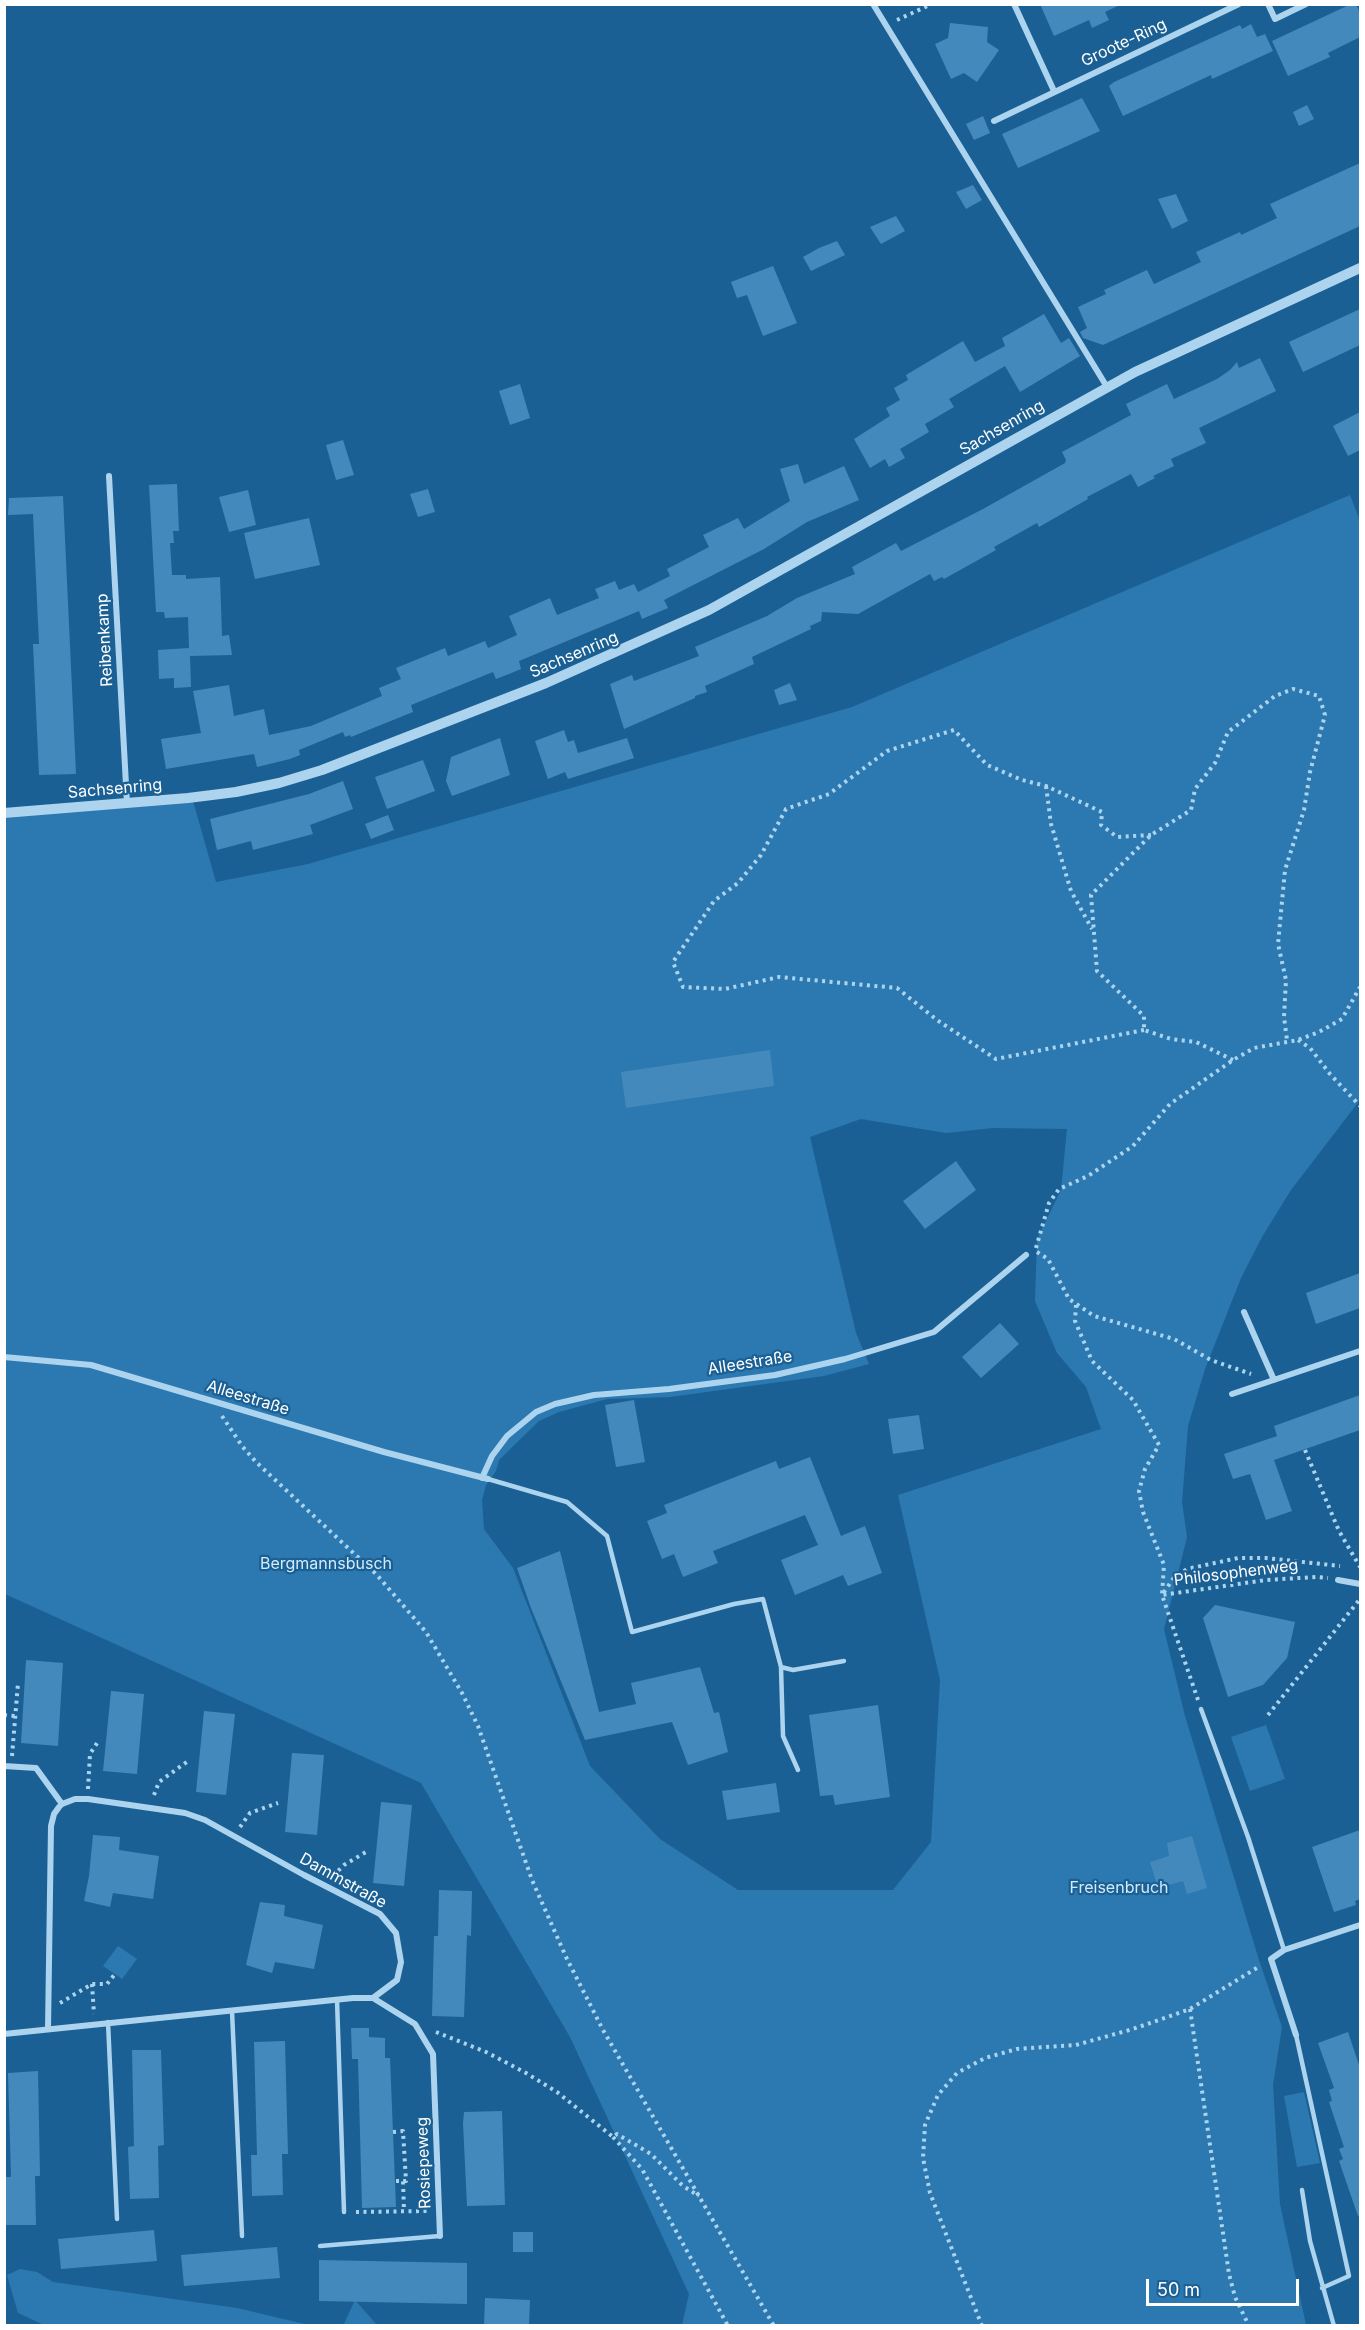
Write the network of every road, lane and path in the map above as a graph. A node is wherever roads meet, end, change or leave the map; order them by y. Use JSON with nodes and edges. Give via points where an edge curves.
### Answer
{"nodes":[{"id":1,"x":873,"y":4,"type":"edge"},
{"id":2,"x":932,"y":4,"type":"edge"},
{"id":3,"x":1014,"y":4,"type":"edge"},
{"id":4,"x":1239,"y":4,"type":"edge"},
{"id":5,"x":1268,"y":4,"type":"edge"},
{"id":6,"x":1306,"y":4,"type":"edge"},
{"id":7,"x":885,"y":26,"type":"junction"},
{"id":8,"x":1054,"y":91,"type":"junction"},
{"id":9,"x":994,"y":121,"type":"dead end"},
{"id":10,"x":1360,"y":268,"type":"edge"},
{"id":11,"x":1107,"y":387,"type":"junction"},
{"id":12,"x":109,"y":476,"type":"dead end"},
{"id":13,"x":1046,"y":786,"type":"junction"},
{"id":14,"x":127,"y":803,"type":"junction"},
{"id":15,"x":4,"y":813,"type":"edge"},
{"id":16,"x":1151,"y":835,"type":"junction"},
{"id":17,"x":1092,"y":930,"type":"junction"},
{"id":18,"x":1360,"y":987,"type":"edge"},
{"id":19,"x":1144,"y":1030,"type":"junction"},
{"id":20,"x":1287,"y":1040,"type":"junction"},
{"id":21,"x":1298,"y":1040,"type":"junction"},
{"id":22,"x":1233,"y":1060,"type":"junction"},
{"id":23,"x":1360,"y":1106,"type":"edge"},
{"id":24,"x":1026,"y":1255,"type":"dead end"},
{"id":25,"x":1076,"y":1305,"type":"junction"},
{"id":26,"x":1244,"y":1312,"type":"dead end"},
{"id":27,"x":1360,"y":1351,"type":"edge"},
{"id":28,"x":4,"y":1357,"type":"edge"},
{"id":29,"x":1274,"y":1380,"type":"junction"},
{"id":30,"x":1262,"y":1385,"type":"junction"},
{"id":31,"x":1232,"y":1394,"type":"dead end"},
{"id":32,"x":220,"y":1404,"type":"junction"},
{"id":33,"x":1305,"y":1449,"type":"dead end"},
{"id":34,"x":485,"y":1478,"type":"junction"},
{"id":35,"x":1349,"y":1567,"type":"dead end"},
{"id":36,"x":1360,"y":1567,"type":"edge"},
{"id":37,"x":1338,"y":1580,"type":"joint"},
{"id":38,"x":1360,"y":1584,"type":"edge"},
{"id":39,"x":1162,"y":1595,"type":"junction"},
{"id":40,"x":1360,"y":1599,"type":"edge"},
{"id":41,"x":844,"y":1661,"type":"dead end"},
{"id":42,"x":781,"y":1667,"type":"junction"},
{"id":43,"x":18,"y":1683,"type":"dead end"},
{"id":44,"x":1201,"y":1709,"type":"joint"},
{"id":45,"x":4,"y":1715,"type":"edge"},
{"id":46,"x":1268,"y":1715,"type":"dead end"},
{"id":47,"x":15,"y":1716,"type":"junction"},
{"id":48,"x":99,"y":1740,"type":"dead end"},
{"id":49,"x":188,"y":1761,"type":"dead end"},
{"id":50,"x":8,"y":1766,"type":"edge"},
{"id":51,"x":798,"y":1770,"type":"dead end"},
{"id":52,"x":159,"y":1782,"type":"dead end"},
{"id":53,"x":88,"y":1799,"type":"junction"},
{"id":54,"x":278,"y":1803,"type":"dead end"},
{"id":55,"x":62,"y":1804,"type":"junction"},
{"id":56,"x":250,"y":1813,"type":"dead end"},
{"id":57,"x":366,"y":1852,"type":"dead end"},
{"id":58,"x":344,"y":1865,"type":"dead end"},
{"id":59,"x":1360,"y":1925,"type":"edge"},
{"id":60,"x":1284,"y":1950,"type":"junction"},
{"id":61,"x":1271,"y":1959,"type":"junction"},
{"id":62,"x":115,"y":1974,"type":"dead end"},
{"id":63,"x":93,"y":1984,"type":"junction"},
{"id":64,"x":373,"y":1998,"type":"junction"},
{"id":65,"x":337,"y":2001,"type":"junction"},
{"id":66,"x":49,"y":2009,"type":"junction"},
{"id":67,"x":1190,"y":2009,"type":"junction"},
{"id":68,"x":232,"y":2011,"type":"junction"},
{"id":69,"x":108,"y":2022,"type":"junction"},
{"id":70,"x":94,"y":2024,"type":"junction"},
{"id":71,"x":415,"y":2024,"type":"junction"},
{"id":72,"x":48,"y":2029,"type":"junction"},
{"id":73,"x":4,"y":2034,"type":"edge"},
{"id":74,"x":1296,"y":2035,"type":"joint"},
{"id":75,"x":393,"y":2132,"type":"dead end"},
{"id":76,"x":613,"y":2137,"type":"junction"},
{"id":77,"x":396,"y":2181,"type":"dead end"},
{"id":78,"x":404,"y":2181,"type":"junction"},
{"id":79,"x":1302,"y":2190,"type":"dead end"},
{"id":80,"x":700,"y":2196,"type":"junction"},
{"id":81,"x":404,"y":2211,"type":"junction"},
{"id":82,"x":439,"y":2211,"type":"junction"},
{"id":83,"x":344,"y":2212,"type":"joint"},
{"id":84,"x":117,"y":2219,"type":"dead end"},
{"id":85,"x":242,"y":2236,"type":"dead end"},
{"id":86,"x":440,"y":2236,"type":"joint"},
{"id":87,"x":320,"y":2246,"type":"dead end"},
{"id":88,"x":1322,"y":2288,"type":"junction"},
{"id":89,"x":728,"y":2325,"type":"edge"},
{"id":90,"x":774,"y":2325,"type":"edge"},
{"id":91,"x":982,"y":2325,"type":"edge"},
{"id":92,"x":1249,"y":2325,"type":"edge"},
{"id":93,"x":1334,"y":2325,"type":"edge"}],
"edges":[{"from":1,"to":7,"type":"street"},
{"from":2,"to":7,"type":"path"},
{"from":3,"to":8,"type":"street"},
{"from":4,"to":8,"type":"street","name":"Groote-Ring"},
{"from":5,"to":6,"type":"street","via":[[1275,19]]},
{"from":7,"to":11,"type":"street"},
{"from":8,"to":9,"type":"street","name":"Groote-Ring"},
{"from":10,"to":11,"type":"street","name":"Sachsenring"},
{"from":11,"to":14,"type":"street","name":"Sachsenring","via":[[709,610],[546,683],[279,783],[236,792]]},
{"from":12,"to":14,"type":"street","name":"Reibenkamp"},
{"from":13,"to":16,"type":"path","via":[[1102,812],[1101,825],[1117,837]]},
{"from":13,"to":17,"type":"path","via":[[1051,824],[1071,891]]},
{"from":13,"to":19,"type":"path","via":[[987,765],[954,730],[887,752],[829,794],[786,809],[761,855],[738,883],[714,901],[673,962],[683,987],[725,990],[779,977],[897,988],[996,1059]]},
{"from":14,"to":15,"type":"street","name":"Sachsenring"},
{"from":16,"to":17,"type":"path","via":[[1091,895]]},
{"from":16,"to":20,"type":"path","via":[[1191,810],[1195,789],[1215,763],[1228,732],[1275,696],[1293,689],[1319,696],[1325,715],[1304,810],[1285,870],[1279,926],[1278,944],[1286,980]]},
{"from":17,"to":19,"type":"path","via":[[1097,972],[1144,1016]]},
{"from":18,"to":21,"type":"path","via":[[1342,1018]]},
{"from":19,"to":22,"type":"path","via":[[1196,1042]]},
{"from":20,"to":21,"type":"path"},
{"from":20,"to":22,"type":"path","via":[[1254,1048]]},
{"from":21,"to":23,"type":"path","via":[[1310,1047]]},
{"from":22,"to":25,"type":"path","via":[[1170,1104],[1133,1146],[1088,1176],[1059,1189],[1049,1203],[1035,1251],[1048,1259],[1062,1289]]},
{"from":24,"to":34,"type":"street","name":"Alleestraße","via":[[934,1332],[775,1375],[594,1395],[555,1404],[536,1412],[507,1436],[492,1456]]},
{"from":25,"to":30,"type":"path","via":[[1094,1316],[1174,1340],[1212,1360],[1254,1375]]},
{"from":25,"to":39,"type":"path","via":[[1075,1321],[1092,1361],[1133,1400],[1159,1444],[1145,1469],[1139,1491],[1164,1565]]},
{"from":26,"to":29,"type":"street"},
{"from":27,"to":29,"type":"street"},
{"from":28,"to":32,"type":"street","name":"Alleestraße","via":[[91,1365]]},
{"from":29,"to":30,"type":"street"},
{"from":30,"to":31,"type":"street"},
{"from":32,"to":34,"type":"street","name":"Alleestraße"},
{"from":32,"to":80,"type":"path","via":[[227,1426],[256,1462],[363,1560],[426,1632],[478,1726],[532,1880],[566,1957],[603,2030]]},
{"from":33,"to":36,"type":"path","via":[[1339,1531]]},
{"from":34,"to":42,"type":"lane","via":[[567,1502],[607,1536],[632,1632],[763,1599]]},
{"from":35,"to":39,"type":"path","via":[[1238,1558],[1187,1569],[1173,1579]]},
{"from":37,"to":38,"type":"street"},
{"from":37,"to":39,"type":"path","name":"Philosophenweg","via":[[1266,1580]]},
{"from":39,"to":44,"type":"path","name":"Philosophenweg"},
{"from":40,"to":46,"type":"path"},
{"from":41,"to":42,"type":"lane","via":[[793,1670]]},
{"from":42,"to":51,"type":"lane","via":[[783,1736]]},
{"from":43,"to":47,"type":"path"},
{"from":44,"to":60,"type":"lane"},
{"from":45,"to":47,"type":"path"},
{"from":47,"to":50,"type":"path"},
{"from":48,"to":53,"type":"path","via":[[90,1754]]},
{"from":49,"to":52,"type":"path"},
{"from":50,"to":55,"type":"street","via":[[36,1768]]},
{"from":53,"to":55,"type":"street","name":"Dammstraße"},
{"from":53,"to":64,"type":"street","name":"Dammstraße","via":[[185,1813],[205,1820],[381,1914],[396,1933],[401,1962],[397,1980]]},
{"from":54,"to":56,"type":"path"},
{"from":55,"to":66,"type":"street","via":[[51,1826]]},
{"from":57,"to":58,"type":"path"},
{"from":59,"to":60,"type":"street"},
{"from":60,"to":61,"type":"street"},
{"from":61,"to":67,"type":"path"},
{"from":61,"to":74,"type":"street"},
{"from":62,"to":63,"type":"path","via":[[107,1984]]},
{"from":63,"to":66,"type":"path"},
{"from":63,"to":70,"type":"path"},
{"from":64,"to":65,"type":"street"},
{"from":64,"to":71,"type":"street","name":"Rosiepeweg"},
{"from":65,"to":68,"type":"street"},
{"from":65,"to":83,"type":"lane"},
{"from":66,"to":72,"type":"street"},
{"from":67,"to":91,"type":"path","via":[[1076,2045],[1017,2049],[985,2058],[957,2073],[938,2095],[926,2125],[922,2158],[930,2193]]},
{"from":67,"to":92,"type":"path","via":[[1230,2274],[1235,2297]]},
{"from":68,"to":69,"type":"street"},
{"from":68,"to":85,"type":"lane"},
{"from":69,"to":70,"type":"street"},
{"from":69,"to":84,"type":"lane"},
{"from":70,"to":72,"type":"street"},
{"from":71,"to":76,"type":"path","via":[[486,2052],[526,2073],[557,2092]]},
{"from":71,"to":82,"type":"street","name":"Rosiepeweg","via":[[433,2054]]},
{"from":72,"to":73,"type":"street"},
{"from":74,"to":88,"type":"lane","via":[[1349,2276]]},
{"from":75,"to":78,"type":"path","via":[[403,2131]]},
{"from":76,"to":80,"type":"path","via":[[617,2134],[651,2154],[683,2186]]},
{"from":76,"to":89,"type":"path","via":[[642,2169]]},
{"from":77,"to":78,"type":"path"},
{"from":78,"to":81,"type":"path"},
{"from":79,"to":88,"type":"lane"},
{"from":80,"to":90,"type":"path"},
{"from":81,"to":82,"type":"path"},
{"from":81,"to":83,"type":"path"},
{"from":82,"to":86,"type":"street","name":"Rosiepeweg"},
{"from":86,"to":87,"type":"lane","name":"Rosiepeweg"},
{"from":88,"to":93,"type":"lane"}]}
